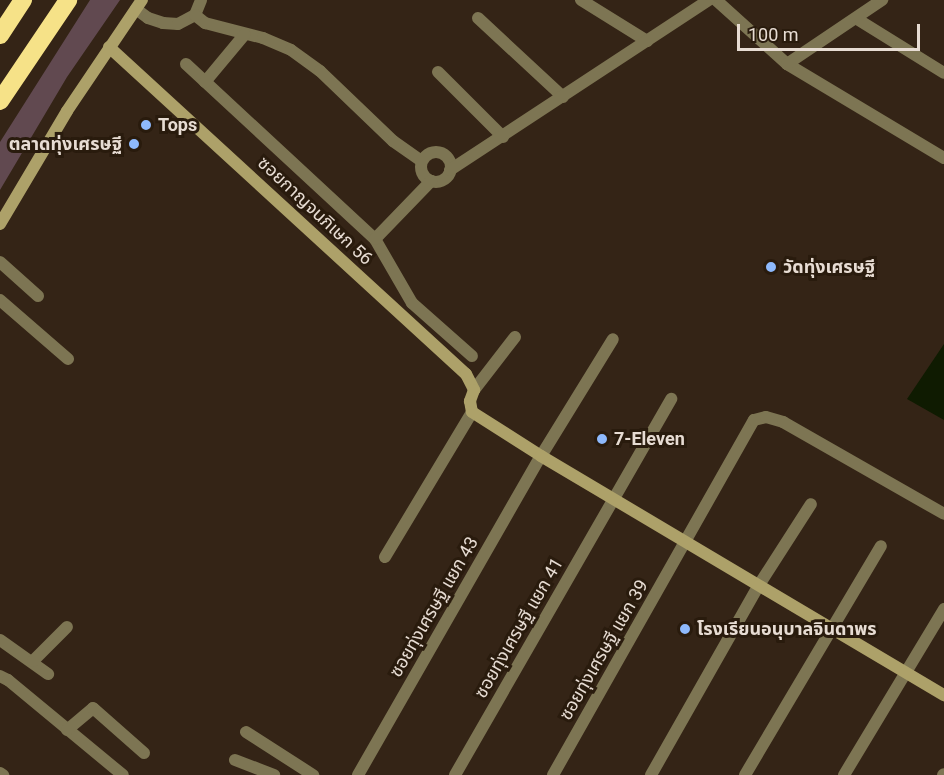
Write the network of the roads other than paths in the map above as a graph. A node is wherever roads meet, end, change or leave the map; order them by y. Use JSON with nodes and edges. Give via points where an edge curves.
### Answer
{"nodes":[{"id":1,"x":23,"y":0,"type":"edge"},
{"id":2,"x":68,"y":0,"type":"edge"},
{"id":3,"x":201,"y":0,"type":"edge"},
{"id":4,"x":581,"y":0,"type":"edge"},
{"id":5,"x":709,"y":0,"type":"edge"},
{"id":6,"x":716,"y":0,"type":"edge"},
{"id":7,"x":882,"y":0,"type":"edge"},
{"id":8,"x":139,"y":4,"type":"edge"},
{"id":9,"x":195,"y":15,"type":"junction"},
{"id":10,"x":478,"y":18,"type":"dead end"},
{"id":11,"x":857,"y":20,"type":"junction"},
{"id":12,"x":245,"y":34,"type":"junction"},
{"id":13,"x":0,"y":35,"type":"edge"},
{"id":14,"x":647,"y":41,"type":"junction"},
{"id":15,"x":110,"y":47,"type":"junction"},
{"id":16,"x":186,"y":64,"type":"dead end"},
{"id":17,"x":787,"y":64,"type":"junction"},
{"id":18,"x":438,"y":72,"type":"dead end"},
{"id":19,"x":944,"y":73,"type":"edge"},
{"id":20,"x":205,"y":82,"type":"junction"},
{"id":21,"x":563,"y":97,"type":"junction"},
{"id":22,"x":0,"y":101,"type":"edge"},
{"id":23,"x":503,"y":137,"type":"junction"},
{"id":24,"x":944,"y":158,"type":"edge"},
{"id":25,"x":422,"y":161,"type":"junction"},
{"id":26,"x":450,"y":170,"type":"junction"},
{"id":27,"x":431,"y":182,"type":"junction"},
{"id":28,"x":0,"y":224,"type":"edge"},
{"id":29,"x":375,"y":239,"type":"junction"},
{"id":30,"x":0,"y":262,"type":"edge"},
{"id":31,"x":38,"y":296,"type":"dead end"},
{"id":32,"x":0,"y":300,"type":"edge"},
{"id":33,"x":515,"y":337,"type":"dead end"},
{"id":34,"x":614,"y":339,"type":"dead end"},
{"id":35,"x":472,"y":356,"type":"dead end"},
{"id":36,"x":68,"y":359,"type":"dead end"},
{"id":37,"x":474,"y":390,"type":"junction"},
{"id":38,"x":671,"y":399,"type":"dead end"},
{"id":39,"x":472,"y":412,"type":"junction"},
{"id":40,"x":541,"y":456,"type":"junction"},
{"id":41,"x":613,"y":499,"type":"junction"},
{"id":42,"x":811,"y":504,"type":"dead end"},
{"id":43,"x":944,"y":514,"type":"edge"},
{"id":44,"x":687,"y":542,"type":"junction"},
{"id":45,"x":881,"y":546,"type":"dead end"},
{"id":46,"x":385,"y":557,"type":"dead end"},
{"id":47,"x":759,"y":585,"type":"junction"},
{"id":48,"x":944,"y":609,"type":"edge"},
{"id":49,"x":67,"y":627,"type":"dead end"},
{"id":50,"x":831,"y":628,"type":"junction"},
{"id":51,"x":0,"y":640,"type":"edge"},
{"id":52,"x":33,"y":661,"type":"junction"},
{"id":53,"x":904,"y":671,"type":"junction"},
{"id":54,"x":48,"y":674,"type":"dead end"},
{"id":55,"x":0,"y":676,"type":"edge"},
{"id":56,"x":944,"y":695,"type":"edge"},
{"id":57,"x":67,"y":730,"type":"junction"},
{"id":58,"x":246,"y":732,"type":"dead end"},
{"id":59,"x":144,"y":753,"type":"dead end"},
{"id":60,"x":235,"y":760,"type":"dead end"},
{"id":61,"x":123,"y":775,"type":"edge"},
{"id":62,"x":274,"y":775,"type":"edge"},
{"id":63,"x":313,"y":775,"type":"edge"},
{"id":64,"x":358,"y":775,"type":"edge"},
{"id":65,"x":455,"y":775,"type":"edge"},
{"id":66,"x":553,"y":775,"type":"edge"},
{"id":67,"x":651,"y":775,"type":"edge"},
{"id":68,"x":745,"y":775,"type":"edge"},
{"id":69,"x":844,"y":775,"type":"edge"}],
"edges":[{"from":1,"to":13,"type":"highway"},
{"from":2,"to":22,"type":"highway"},
{"from":3,"to":9,"type":"street"},
{"from":4,"to":14,"type":"street"},
{"from":5,"to":14,"type":"street"},
{"from":6,"to":17,"type":"street"},
{"from":7,"to":11,"type":"street"},
{"from":8,"to":9,"type":"street","via":[[148,18],[163,23],[178,24]]},
{"from":8,"to":15,"type":"main road"},
{"from":9,"to":12,"type":"street","via":[[205,23]]},
{"from":10,"to":21,"type":"street"},
{"from":11,"to":17,"type":"street"},
{"from":11,"to":19,"type":"street"},
{"from":12,"to":20,"type":"street"},
{"from":12,"to":25,"type":"street","via":[[291,50],[320,71],[393,141]]},
{"from":14,"to":21,"type":"street"},
{"from":15,"to":28,"type":"main road"},
{"from":15,"to":37,"type":"main road","name":"ซอยกาญจนภิเษก 56","via":[[466,374]]},
{"from":16,"to":20,"type":"street"},
{"from":17,"to":24,"type":"street"},
{"from":18,"to":23,"type":"street"},
{"from":20,"to":29,"type":"street"},
{"from":21,"to":23,"type":"street"},
{"from":23,"to":26,"type":"street"},
{"from":25,"to":26,"type":"street","via":[[431,153],[443,154]]},
{"from":25,"to":27,"type":"street","via":[[421,171]]},
{"from":26,"to":27,"type":"street","via":[[441,181]]},
{"from":27,"to":29,"type":"street"},
{"from":29,"to":35,"type":"street","via":[[412,303]]},
{"from":30,"to":31,"type":"street"},
{"from":32,"to":36,"type":"street"},
{"from":33,"to":37,"type":"street"},
{"from":34,"to":40,"type":"street","name":"ซอยทุ่งเศรษฐี แยก 43"},
{"from":37,"to":39,"type":"main road"},
{"from":38,"to":41,"type":"street","name":"ซอยทุ่งเศรษฐี แยก 41"},
{"from":39,"to":40,"type":"main road"},
{"from":39,"to":46,"type":"street"},
{"from":40,"to":41,"type":"main road"},
{"from":40,"to":64,"type":"street","name":"ซอยทุ่งเศรษฐี แยก 43"},
{"from":41,"to":44,"type":"main road"},
{"from":41,"to":65,"type":"street","name":"ซอยทุ่งเศรษฐี แยก 41"},
{"from":42,"to":47,"type":"street"},
{"from":43,"to":44,"type":"street","name":"ซอยทุ่งเศรษฐี แยก 39","via":[[783,422],[766,417],[754,420]]},
{"from":44,"to":47,"type":"main road"},
{"from":44,"to":66,"type":"street","name":"ซอยทุ่งเศรษฐี แยก 39"},
{"from":45,"to":50,"type":"street"},
{"from":47,"to":50,"type":"main road"},
{"from":47,"to":67,"type":"street"},
{"from":48,"to":53,"type":"street"},
{"from":49,"to":52,"type":"street"},
{"from":50,"to":53,"type":"main road"},
{"from":50,"to":68,"type":"street"},
{"from":51,"to":52,"type":"street"},
{"from":52,"to":54,"type":"street"},
{"from":53,"to":56,"type":"main road"},
{"from":53,"to":69,"type":"street"},
{"from":55,"to":57,"type":"street"},
{"from":57,"to":59,"type":"street","via":[[93,708]]},
{"from":57,"to":61,"type":"street"},
{"from":58,"to":63,"type":"street"},
{"from":60,"to":62,"type":"street"}]}
